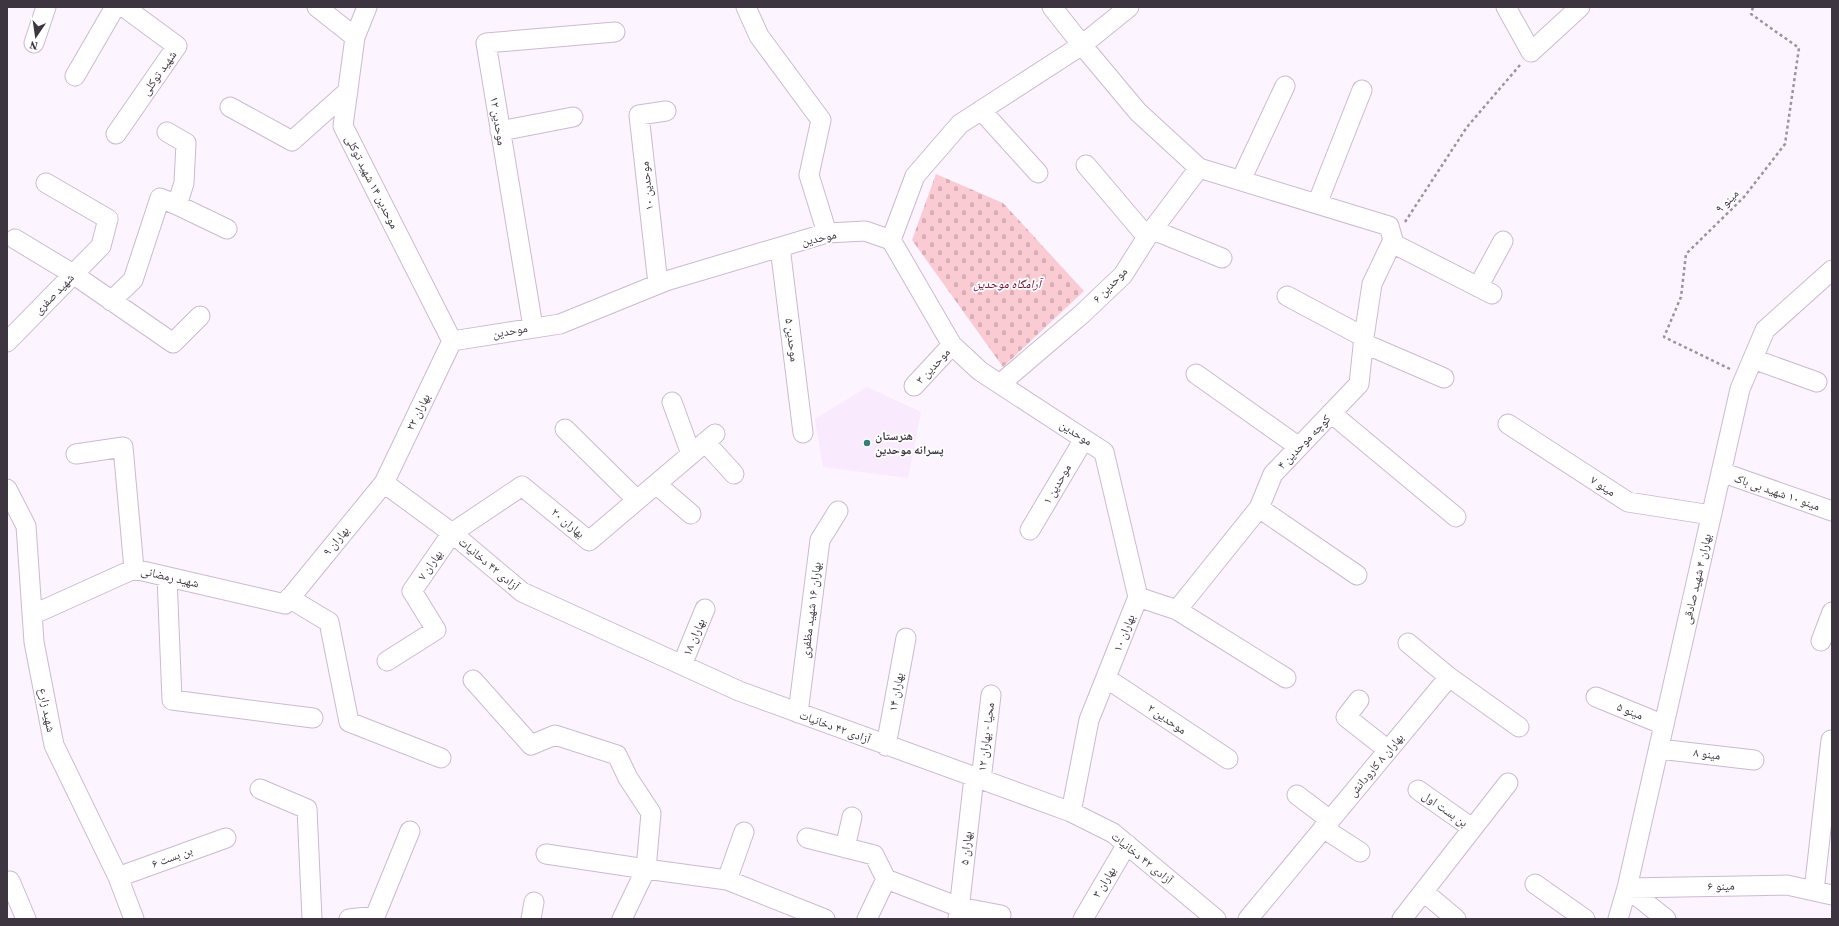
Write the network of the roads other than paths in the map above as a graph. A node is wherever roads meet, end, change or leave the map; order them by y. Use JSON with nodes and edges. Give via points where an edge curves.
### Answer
{"nodes":[{"id":1,"x":46,"y":7,"type":"edge"},
{"id":2,"x":116,"y":7,"type":"edge"},
{"id":3,"x":124,"y":7,"type":"edge"},
{"id":4,"x":317,"y":7,"type":"edge"},
{"id":5,"x":367,"y":7,"type":"edge"},
{"id":6,"x":746,"y":7,"type":"edge"},
{"id":7,"x":1052,"y":7,"type":"edge"},
{"id":8,"x":1129,"y":7,"type":"edge"},
{"id":9,"x":1506,"y":7,"type":"edge"},
{"id":10,"x":1580,"y":7,"type":"edge"},
{"id":11,"x":615,"y":32,"type":"dead end"},
{"id":12,"x":355,"y":37,"type":"junction"},
{"id":13,"x":34,"y":43,"type":"dead end"},
{"id":14,"x":1082,"y":45,"type":"junction"},
{"id":15,"x":74,"y":76,"type":"dead end"},
{"id":16,"x":1285,"y":86,"type":"dead end"},
{"id":17,"x":1362,"y":90,"type":"dead end"},
{"id":18,"x":348,"y":91,"type":"junction"},
{"id":19,"x":230,"y":107,"type":"dead end"},
{"id":20,"x":981,"y":110,"type":"junction"},
{"id":21,"x":666,"y":111,"type":"dead end"},
{"id":22,"x":573,"y":117,"type":"dead end"},
{"id":23,"x":500,"y":131,"type":"junction"},
{"id":24,"x":167,"y":132,"type":"dead end"},
{"id":25,"x":116,"y":134,"type":"dead end"},
{"id":26,"x":1086,"y":165,"type":"dead end"},
{"id":27,"x":1199,"y":168,"type":"junction"},
{"id":28,"x":1038,"y":173,"type":"dead end"},
{"id":29,"x":1241,"y":180,"type":"junction"},
{"id":30,"x":46,"y":183,"type":"dead end"},
{"id":31,"x":1316,"y":204,"type":"junction"},
{"id":32,"x":177,"y":205,"type":"junction"},
{"id":33,"x":227,"y":229,"type":"dead end"},
{"id":34,"x":1150,"y":233,"type":"junction"},
{"id":35,"x":827,"y":234,"type":"junction"},
{"id":36,"x":15,"y":240,"type":"dead end"},
{"id":37,"x":891,"y":240,"type":"junction"},
{"id":38,"x":1503,"y":241,"type":"dead end"},
{"id":39,"x":1392,"y":242,"type":"junction"},
{"id":40,"x":780,"y":247,"type":"junction"},
{"id":41,"x":1222,"y":258,"type":"dead end"},
{"id":42,"x":1832,"y":270,"type":"edge"},
{"id":43,"x":73,"y":274,"type":"junction"},
{"id":44,"x":658,"y":284,"type":"junction"},
{"id":45,"x":1288,"y":296,"type":"dead end"},
{"id":46,"x":111,"y":301,"type":"junction"},
{"id":47,"x":200,"y":316,"type":"dead end"},
{"id":48,"x":533,"y":327,"type":"junction"},
{"id":49,"x":1363,"y":340,"type":"junction"},
{"id":50,"x":452,"y":341,"type":"junction"},
{"id":51,"x":7,"y":342,"type":"edge"},
{"id":52,"x":952,"y":345,"type":"junction"},
{"id":53,"x":1753,"y":359,"type":"junction"},
{"id":54,"x":1196,"y":374,"type":"dead end"},
{"id":55,"x":1444,"y":378,"type":"dead end"},
{"id":56,"x":1817,"y":382,"type":"dead end"},
{"id":57,"x":1000,"y":384,"type":"junction"},
{"id":58,"x":914,"y":386,"type":"dead end"},
{"id":59,"x":672,"y":402,"type":"dead end"},
{"id":60,"x":1331,"y":413,"type":"junction"},
{"id":61,"x":1508,"y":424,"type":"dead end"},
{"id":62,"x":565,"y":429,"type":"dead end"},
{"id":63,"x":803,"y":433,"type":"dead end"},
{"id":64,"x":1084,"y":439,"type":"junction"},
{"id":65,"x":1299,"y":447,"type":"junction"},
{"id":66,"x":76,"y":454,"type":"dead end"},
{"id":67,"x":691,"y":454,"type":"junction"},
{"id":68,"x":1721,"y":472,"type":"junction"},
{"id":69,"x":734,"y":474,"type":"dead end"},
{"id":70,"x":384,"y":483,"type":"junction"},
{"id":71,"x":656,"y":484,"type":"junction"},
{"id":72,"x":7,"y":489,"type":"edge"},
{"id":73,"x":637,"y":500,"type":"junction"},
{"id":74,"x":1259,"y":508,"type":"junction"},
{"id":75,"x":838,"y":511,"type":"dead end"},
{"id":76,"x":1832,"y":511,"type":"edge"},
{"id":77,"x":691,"y":514,"type":"dead end"},
{"id":78,"x":1711,"y":515,"type":"junction"},
{"id":79,"x":1456,"y":517,"type":"dead end"},
{"id":80,"x":1030,"y":530,"type":"dead end"},
{"id":81,"x":452,"y":533,"type":"junction"},
{"id":82,"x":134,"y":569,"type":"junction"},
{"id":83,"x":1357,"y":575,"type":"dead end"},
{"id":84,"x":167,"y":577,"type":"junction"},
{"id":85,"x":1138,"y":597,"type":"junction"},
{"id":86,"x":289,"y":598,"type":"junction"},
{"id":87,"x":706,"y":609,"type":"dead end"},
{"id":88,"x":1177,"y":610,"type":"junction"},
{"id":89,"x":1832,"y":612,"type":"edge"},
{"id":90,"x":32,"y":615,"type":"junction"},
{"id":91,"x":906,"y":638,"type":"dead end"},
{"id":92,"x":1821,"y":641,"type":"dead end"},
{"id":93,"x":1408,"y":643,"type":"dead end"},
{"id":94,"x":387,"y":661,"type":"dead end"},
{"id":95,"x":682,"y":665,"type":"junction"},
{"id":96,"x":1448,"y":677,"type":"junction"},
{"id":97,"x":1106,"y":678,"type":"junction"},
{"id":98,"x":1286,"y":678,"type":"dead end"},
{"id":99,"x":473,"y":680,"type":"dead end"},
{"id":100,"x":991,"y":695,"type":"dead end"},
{"id":101,"x":1596,"y":697,"type":"dead end"},
{"id":102,"x":1359,"y":700,"type":"dead end"},
{"id":103,"x":798,"y":713,"type":"junction"},
{"id":104,"x":313,"y":718,"type":"dead end"},
{"id":105,"x":1664,"y":725,"type":"junction"},
{"id":106,"x":1520,"y":727,"type":"dead end"},
{"id":107,"x":1831,"y":740,"type":"dead end"},
{"id":108,"x":886,"y":746,"type":"junction"},
{"id":109,"x":1659,"y":749,"type":"junction"},
{"id":110,"x":1388,"y":750,"type":"junction"},
{"id":111,"x":441,"y":758,"type":"dead end"},
{"id":112,"x":1228,"y":759,"type":"dead end"},
{"id":113,"x":1754,"y":760,"type":"dead end"},
{"id":114,"x":977,"y":779,"type":"junction"},
{"id":115,"x":1508,"y":783,"type":"dead end"},
{"id":116,"x":260,"y":788,"type":"dead end"},
{"id":117,"x":1418,"y":790,"type":"dead end"},
{"id":118,"x":1297,"y":795,"type":"dead end"},
{"id":119,"x":1071,"y":812,"type":"junction"},
{"id":120,"x":852,"y":817,"type":"dead end"},
{"id":121,"x":1327,"y":824,"type":"junction"},
{"id":122,"x":1472,"y":828,"type":"junction"},
{"id":123,"x":410,"y":831,"type":"dead end"},
{"id":124,"x":744,"y":832,"type":"dead end"},
{"id":125,"x":226,"y":838,"type":"dead end"},
{"id":126,"x":807,"y":838,"type":"dead end"},
{"id":127,"x":1127,"y":844,"type":"junction"},
{"id":128,"x":845,"y":848,"type":"junction"},
{"id":129,"x":1360,"y":852,"type":"dead end"},
{"id":130,"x":546,"y":854,"type":"dead end"},
{"id":131,"x":646,"y":869,"type":"junction"},
{"id":132,"x":118,"y":877,"type":"junction"},
{"id":133,"x":886,"y":879,"type":"junction"},
{"id":134,"x":727,"y":880,"type":"junction"},
{"id":135,"x":10,"y":881,"type":"dead end"},
{"id":136,"x":1535,"y":884,"type":"dead end"},
{"id":137,"x":1627,"y":888,"type":"junction"},
{"id":138,"x":1424,"y":892,"type":"junction"},
{"id":139,"x":1823,"y":893,"type":"edge"},
{"id":140,"x":959,"y":913,"type":"edge"},
{"id":141,"x":796,"y":914,"type":"edge"},
{"id":142,"x":1001,"y":914,"type":"dead end"},
{"id":143,"x":374,"y":917,"type":"edge"},
{"id":144,"x":26,"y":919,"type":"edge"},
{"id":145,"x":134,"y":919,"type":"edge"},
{"id":146,"x":312,"y":919,"type":"edge"},
{"id":147,"x":349,"y":919,"type":"edge"},
{"id":148,"x":622,"y":919,"type":"edge"},
{"id":149,"x":825,"y":919,"type":"edge"},
{"id":150,"x":867,"y":919,"type":"edge"},
{"id":151,"x":1083,"y":919,"type":"edge"},
{"id":152,"x":1216,"y":919,"type":"edge"},
{"id":153,"x":1248,"y":919,"type":"edge"},
{"id":154,"x":1402,"y":919,"type":"edge"},
{"id":155,"x":1456,"y":919,"type":"edge"},
{"id":156,"x":1585,"y":919,"type":"edge"},
{"id":157,"x":1618,"y":919,"type":"edge"},
{"id":158,"x":1666,"y":919,"type":"edge"}],
"edges":[{"from":1,"to":13,"type":"street"},
{"from":2,"to":15,"type":"street"},
{"from":3,"to":25,"type":"street","name":"شهید توکلی","via":[[177,46]]},
{"from":4,"to":12,"type":"street"},
{"from":5,"to":12,"type":"street","name":"موحدین ۱۴ شهید توکلی"},
{"from":6,"to":35,"type":"street","via":[[759,36],[821,120],[809,175]]},
{"from":7,"to":14,"type":"street"},
{"from":8,"to":14,"type":"street"},
{"from":9,"to":10,"type":"street","via":[[1531,52]]},
{"from":11,"to":23,"type":"street","name":"موحدین ۱۲","via":[[486,43]]},
{"from":12,"to":18,"type":"street","name":"موحدین ۱۴ شهید توکلی"},
{"from":14,"to":20,"type":"street"},
{"from":14,"to":27,"type":"street","via":[[1138,112]]},
{"from":16,"to":29,"type":"street"},
{"from":17,"to":31,"type":"street"},
{"from":18,"to":19,"type":"street","via":[[292,140]]},
{"from":18,"to":50,"type":"street","name":"موحدین ۱۴ شهید توکلی","via":[[343,126]]},
{"from":20,"to":28,"type":"street"},
{"from":20,"to":37,"type":"street","via":[[960,124],[915,176]]},
{"from":21,"to":44,"type":"street","name":"موحدین ۱۰","via":[[639,115]]},
{"from":22,"to":23,"type":"street"},
{"from":23,"to":48,"type":"street","name":"موحدین ۱۲"},
{"from":24,"to":32,"type":"street","via":[[186,143],[184,183]]},
{"from":26,"to":34,"type":"street"},
{"from":27,"to":29,"type":"street"},
{"from":27,"to":34,"type":"street","name":"موحدین ۶"},
{"from":29,"to":31,"type":"street"},
{"from":30,"to":43,"type":"street","name":"شهید صفری","via":[[108,219],[101,246]]},
{"from":31,"to":39,"type":"street","via":[[1389,226]]},
{"from":32,"to":33,"type":"street"},
{"from":32,"to":46,"type":"street","via":[[160,198],[133,280]]},
{"from":34,"to":41,"type":"street"},
{"from":34,"to":57,"type":"street","name":"موحدین ۶","via":[[1123,275]]},
{"from":35,"to":37,"type":"street","name":"موحدین","via":[[866,231]]},
{"from":35,"to":40,"type":"street","name":"موحدین"},
{"from":36,"to":43,"type":"street"},
{"from":37,"to":52,"type":"street","name":"موحدین"},
{"from":38,"to":39,"type":"street","via":[[1485,290]]},
{"from":39,"to":49,"type":"street","name":"کوچه موحدین ۴","via":[[1372,284]]},
{"from":40,"to":44,"type":"street","name":"موحدین"},
{"from":40,"to":63,"type":"street","name":"موحدین ۵"},
{"from":42,"to":53,"type":"street","name":"بهاران ۴ شهید صادقی","via":[[1765,330]]},
{"from":43,"to":46,"type":"street"},
{"from":43,"to":51,"type":"street","name":"شهید صفری"},
{"from":44,"to":48,"type":"street","name":"موحدین","via":[[560,324]]},
{"from":45,"to":49,"type":"street"},
{"from":46,"to":47,"type":"street","via":[[173,343]]},
{"from":48,"to":50,"type":"street","name":"موحدین"},
{"from":49,"to":55,"type":"street"},
{"from":49,"to":60,"type":"street","name":"کوچه موحدین ۴","via":[[1358,384]]},
{"from":50,"to":70,"type":"street","name":"بهاران ۲۲"},
{"from":52,"to":57,"type":"street","name":"موحدین","via":[[980,371]]},
{"from":52,"to":58,"type":"street","name":"موحدین ۳"},
{"from":53,"to":56,"type":"street"},
{"from":53,"to":68,"type":"street","name":"بهاران ۴ شهید صادقی","via":[[1740,389]]},
{"from":54,"to":65,"type":"street"},
{"from":57,"to":64,"type":"street","name":"موحدین"},
{"from":59,"to":67,"type":"street"},
{"from":60,"to":65,"type":"street","name":"کوچه موحدین ۴"},
{"from":60,"to":79,"type":"street"},
{"from":61,"to":78,"type":"street","name":"مینو ۷","via":[[1628,502]]},
{"from":62,"to":73,"type":"street"},
{"from":64,"to":80,"type":"street","name":"موحدین ۱"},
{"from":64,"to":85,"type":"street","name":"موحدین","via":[[1104,452]]},
{"from":65,"to":74,"type":"street","name":"کوچه موحدین ۴","via":[[1273,474]]},
{"from":66,"to":82,"type":"street","via":[[123,447]]},
{"from":67,"to":69,"type":"street","name":"بهاران ۲۰","via":[[710,438]]},
{"from":67,"to":71,"type":"street","name":"بهاران ۲۰"},
{"from":68,"to":76,"type":"street","name":"مینو ۱۰ شهید بی باک"},
{"from":68,"to":78,"type":"street","name":"بهاران ۴ شهید صادقی"},
{"from":70,"to":81,"type":"street","name":"آزادی ۴۲ دخانیات"},
{"from":70,"to":86,"type":"street","name":"بهاران ۹"},
{"from":71,"to":73,"type":"street","name":"بهاران ۲۰"},
{"from":71,"to":77,"type":"street"},
{"from":72,"to":90,"type":"street","name":"شهید زارع","via":[[26,526]]},
{"from":73,"to":81,"type":"street","name":"بهاران ۲۰","via":[[590,541],[522,486]]},
{"from":74,"to":83,"type":"street"},
{"from":74,"to":88,"type":"street","name":"کوچه موحدین ۴"},
{"from":75,"to":103,"type":"street","name":"بهاران ۱۶ شهید مظفری","via":[[820,540]]},
{"from":78,"to":105,"type":"street","name":"بهاران ۴ شهید صادقی"},
{"from":81,"to":94,"type":"street","name":"بهاران ۷","via":[[412,591],[436,630]]},
{"from":81,"to":95,"type":"street","name":"آزادی ۴۲ دخانیات","via":[[522,592]]},
{"from":82,"to":84,"type":"street","name":"شهید رمضانی"},
{"from":82,"to":90,"type":"street","name":"شهید رمضانی"},
{"from":84,"to":86,"type":"street","name":"شهید رمضانی","via":[[284,604]]},
{"from":84,"to":104,"type":"street","via":[[172,700]]},
{"from":85,"to":88,"type":"street"},
{"from":85,"to":97,"type":"street","name":"بهاران ۱۰"},
{"from":86,"to":111,"type":"street","via":[[329,622],[349,722]]},
{"from":87,"to":95,"type":"street","name":"بهاران ۱۸"},
{"from":88,"to":98,"type":"street"},
{"from":89,"to":92,"type":"street"},
{"from":90,"to":132,"type":"street","name":"شهید زارع","via":[[34,642],[54,746]]},
{"from":91,"to":108,"type":"street","name":"بهاران ۱۴"},
{"from":93,"to":96,"type":"street"},
{"from":95,"to":103,"type":"street","name":"آزادی ۴۲ دخانیات","via":[[739,691]]},
{"from":96,"to":106,"type":"street"},
{"from":96,"to":110,"type":"street","name":"بهاران ۸ کارودانش"},
{"from":97,"to":112,"type":"street","name":"موحدین ۲"},
{"from":97,"to":119,"type":"street","name":"بهاران ۱۰","via":[[1089,720]]},
{"from":99,"to":131,"type":"street","via":[[531,745],[555,735],[617,755],[628,778],[651,812]]},
{"from":100,"to":114,"type":"street","name":"محیا - بهاران ۱۲"},
{"from":101,"to":105,"type":"street","name":"مینو ۵"},
{"from":102,"to":110,"type":"street","via":[[1346,717]]},
{"from":103,"to":108,"type":"street","name":"آزادی ۴۲ دخانیات"},
{"from":105,"to":109,"type":"street","name":"بهاران ۴ شهید صادقی"},
{"from":107,"to":139,"type":"street"},
{"from":108,"to":114,"type":"street","name":"آزادی ۴۲ دخانیات"},
{"from":109,"to":113,"type":"street","name":"مینو ۸"},
{"from":109,"to":137,"type":"street","name":"بهاران ۴ شهید صادقی"},
{"from":110,"to":121,"type":"street","name":"بهاران ۸ کارودانش"},
{"from":114,"to":119,"type":"street","name":"آزادی ۴۲ دخانیات"},
{"from":114,"to":140,"type":"street","name":"بهاران ۵"},
{"from":115,"to":122,"type":"street"},
{"from":116,"to":146,"type":"street","via":[[307,809]]},
{"from":117,"to":122,"type":"street","name":"بن بست اول"},
{"from":118,"to":121,"type":"street"},
{"from":119,"to":127,"type":"street","name":"آزادی ۴۲ دخانیات","via":[[1113,833]]},
{"from":120,"to":128,"type":"street"},
{"from":121,"to":129,"type":"street"},
{"from":121,"to":153,"type":"street","name":"بهاران ۸ کارودانش"},
{"from":122,"to":138,"type":"street"},
{"from":123,"to":143,"type":"street"},
{"from":124,"to":134,"type":"street"},
{"from":125,"to":132,"type":"street","name":"بن بست ۶"},
{"from":126,"to":128,"type":"street"},
{"from":127,"to":151,"type":"street","name":"بهاران ۳"},
{"from":127,"to":152,"type":"street","name":"آزادی ۴۲ دخانیات"},
{"from":128,"to":133,"type":"street","via":[[874,855]]},
{"from":130,"to":131,"type":"street"},
{"from":131,"to":134,"type":"street"},
{"from":131,"to":148,"type":"street"},
{"from":132,"to":145,"type":"street","name":"شهید زارع"},
{"from":133,"to":140,"type":"street"},
{"from":133,"to":150,"type":"street"},
{"from":134,"to":141,"type":"street"},
{"from":135,"to":144,"type":"street"},
{"from":136,"to":156,"type":"street"},
{"from":137,"to":139,"type":"street","name":"مینو ۶","via":[[1787,885]]},
{"from":137,"to":157,"type":"street","name":"بهاران ۴ شهید صادقی"},
{"from":137,"to":158,"type":"street"},
{"from":138,"to":154,"type":"street"},
{"from":138,"to":155,"type":"street"},
{"from":140,"to":142,"type":"street"},
{"from":141,"to":149,"type":"street"},
{"from":143,"to":147,"type":"street"}]}
